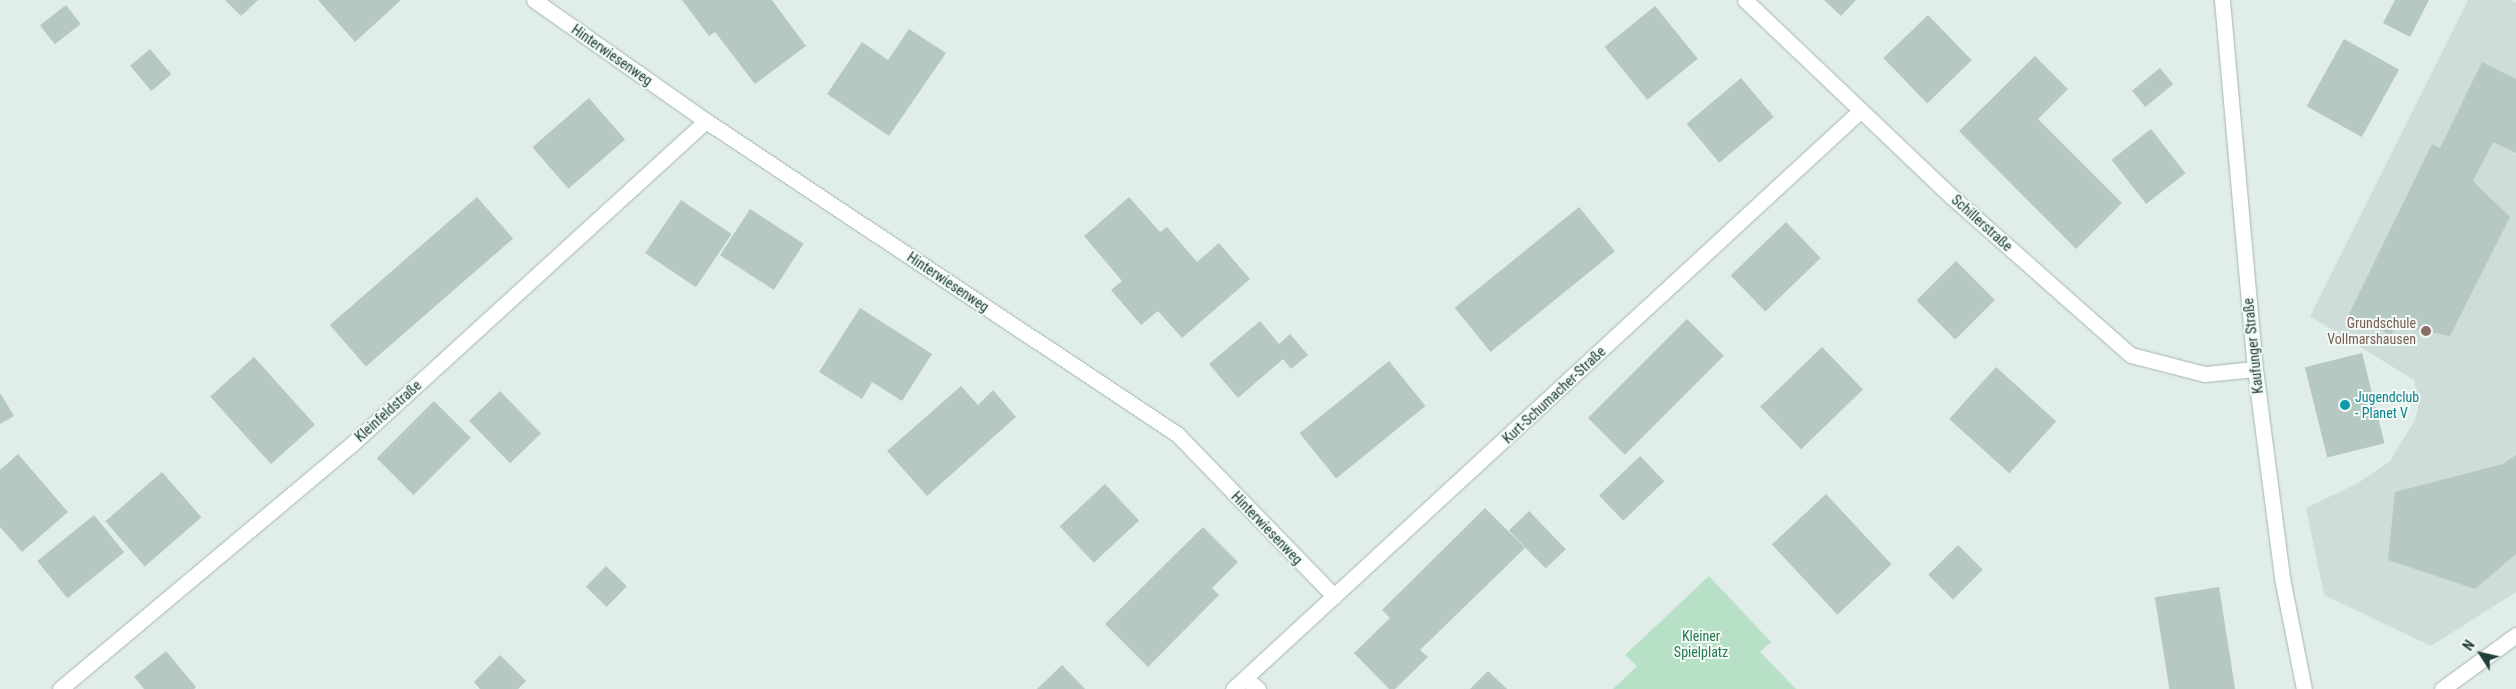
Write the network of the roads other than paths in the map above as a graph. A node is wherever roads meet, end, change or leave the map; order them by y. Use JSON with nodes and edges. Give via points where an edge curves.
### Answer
{"nodes":[{"id":1,"x":534,"y":0,"type":"edge"},
{"id":2,"x":1745,"y":0,"type":"edge"},
{"id":3,"x":2222,"y":0,"type":"edge"},
{"id":4,"x":1860,"y":111,"type":"junction"},
{"id":5,"x":706,"y":121,"type":"junction"},
{"id":6,"x":2255,"y":369,"type":"junction"},
{"id":7,"x":1334,"y":596,"type":"junction"},
{"id":8,"x":2516,"y":634,"type":"edge"},
{"id":9,"x":1245,"y":678,"type":"junction"},
{"id":10,"x":60,"y":689,"type":"edge"},
{"id":11,"x":1234,"y":689,"type":"edge"},
{"id":12,"x":1258,"y":689,"type":"edge"},
{"id":13,"x":2304,"y":689,"type":"edge"},
{"id":14,"x":2442,"y":689,"type":"edge"}],
"edges":[{"from":1,"to":5,"type":"street","name":"Hinterwiesenweg"},
{"from":2,"to":4,"type":"street","name":"Schillerstraße"},
{"from":3,"to":6,"type":"street","name":"Kaufunger Straße"},
{"from":4,"to":6,"type":"street","name":"Schillerstraße","via":[[2131,355],[2205,374]]},
{"from":4,"to":7,"type":"street","name":"Kurt-Schumacher-Straße"},
{"from":5,"to":7,"type":"street","name":"Hinterwiesenweg","via":[[1177,434]]},
{"from":5,"to":10,"type":"street","name":"Kleinfeldstraße","via":[[352,444]]},
{"from":6,"to":13,"type":"street","name":"Kaufunger Straße","via":[[2282,578]]},
{"from":7,"to":9,"type":"street","name":"Kurt-Schumacher-Straße"},
{"from":8,"to":14,"type":"street"},
{"from":9,"to":11,"type":"street","name":"Kurt-Schumacher-Straße"},
{"from":9,"to":12,"type":"street"}]}
